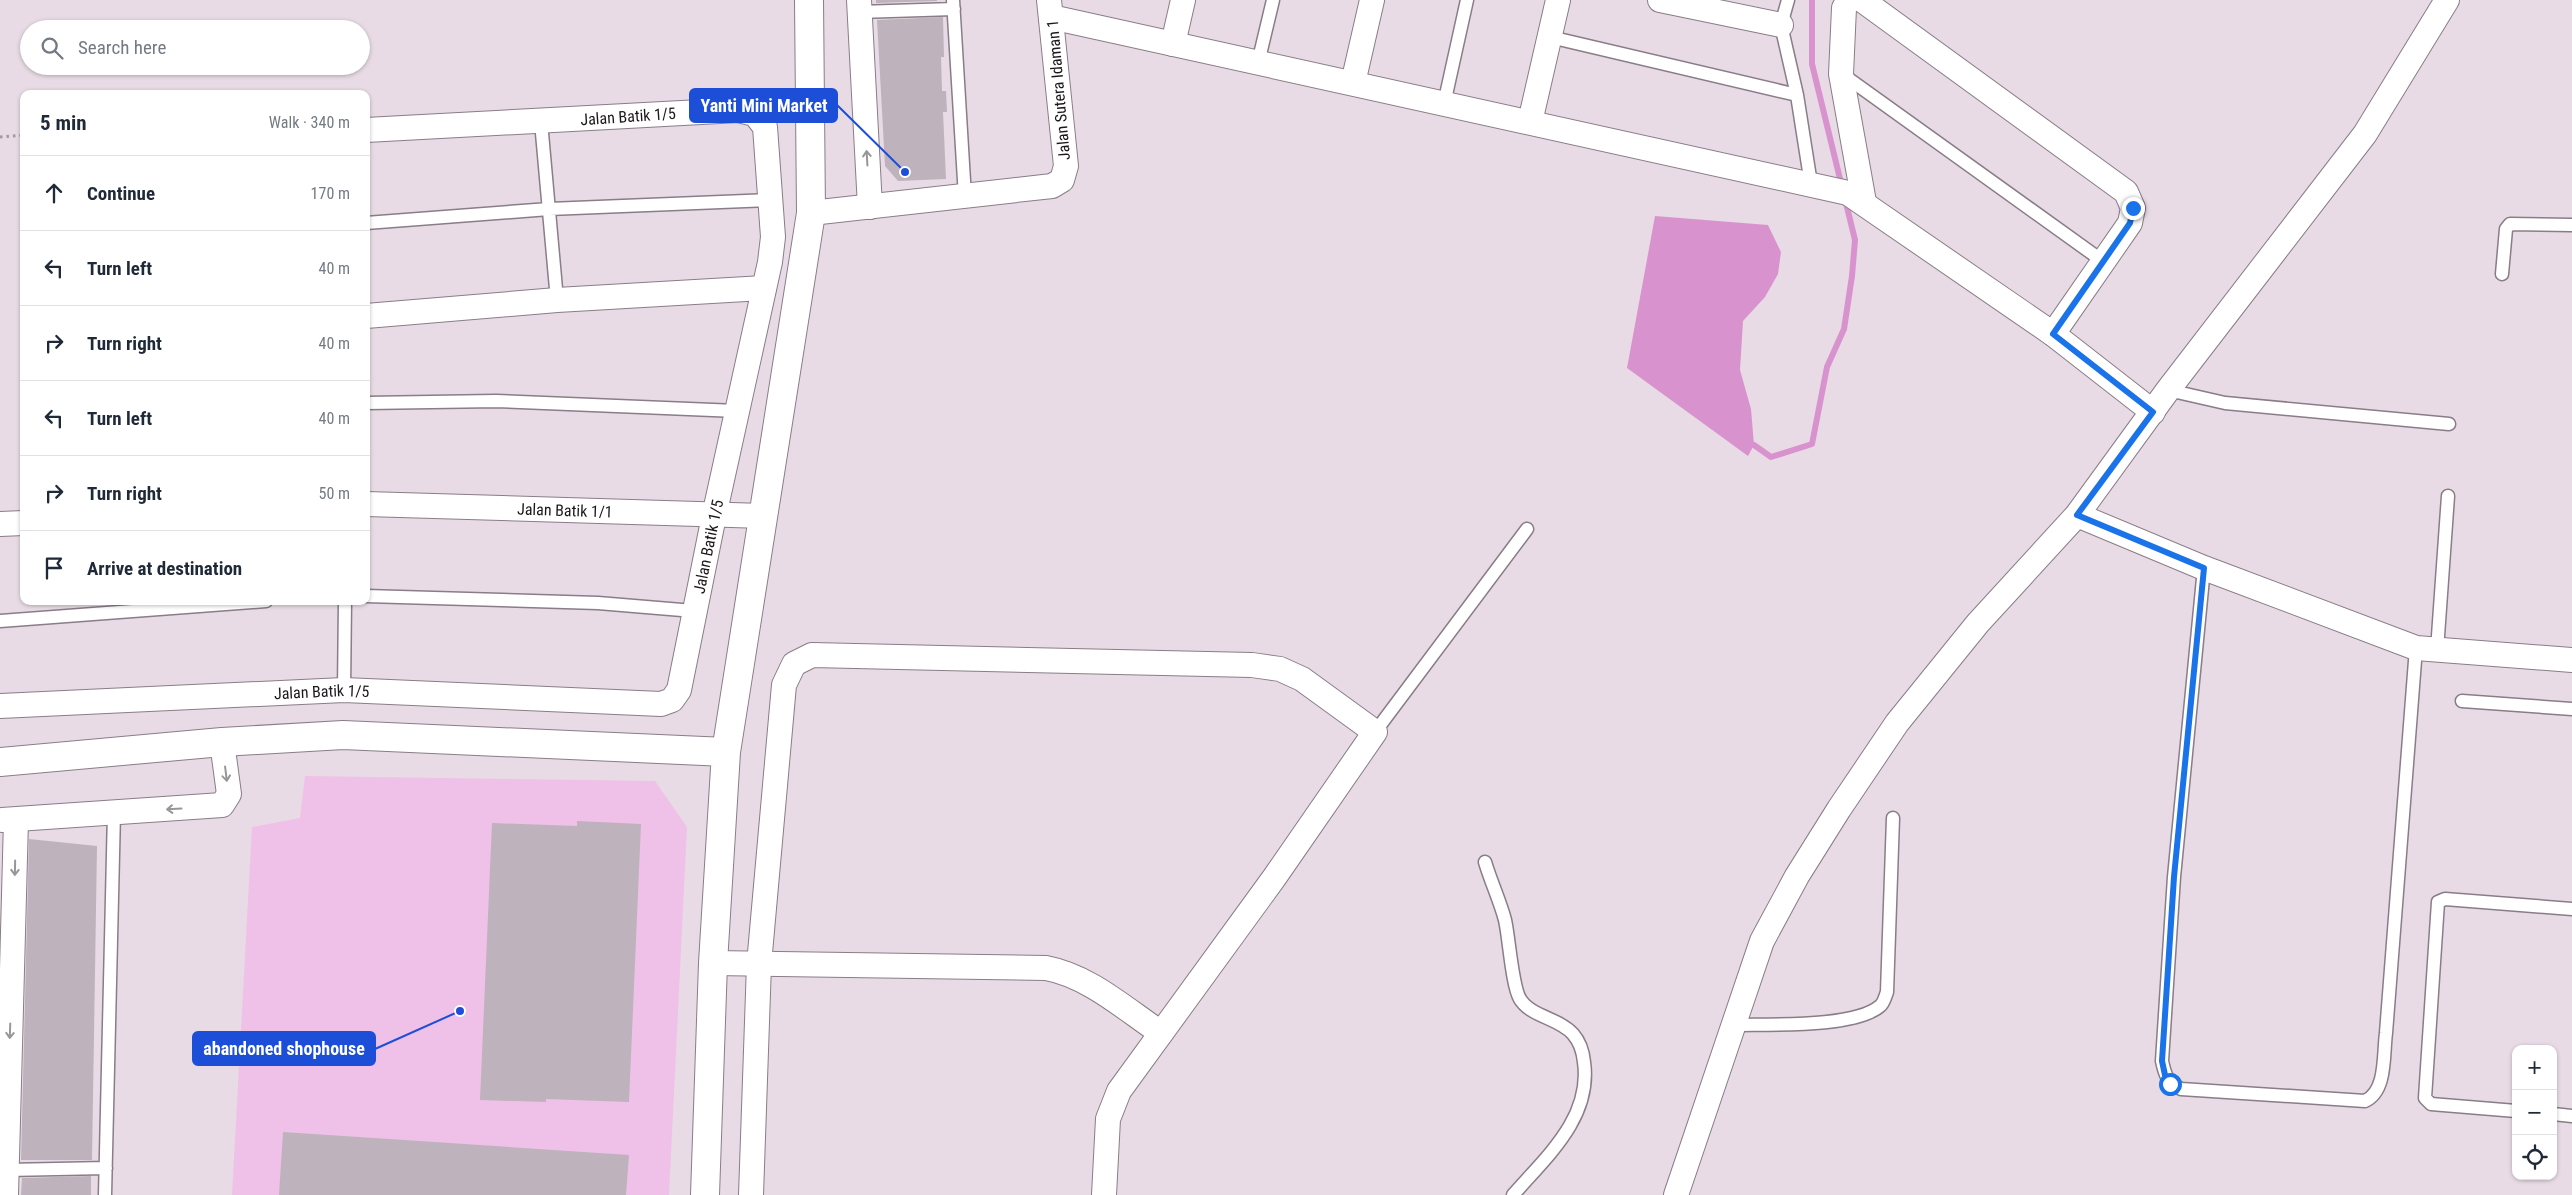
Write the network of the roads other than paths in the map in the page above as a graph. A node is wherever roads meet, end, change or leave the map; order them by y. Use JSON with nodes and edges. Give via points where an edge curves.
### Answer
{"nodes":[{"id":1,"x":809,"y":0,"type":"edge"},
{"id":2,"x":1183,"y":0,"type":"edge"},
{"id":3,"x":1273,"y":0,"type":"edge"},
{"id":4,"x":1372,"y":0,"type":"edge"},
{"id":5,"x":1467,"y":0,"type":"edge"},
{"id":6,"x":1558,"y":0,"type":"edge"},
{"id":7,"x":1660,"y":0,"type":"edge"},
{"id":8,"x":1788,"y":0,"type":"edge"},
{"id":9,"x":1849,"y":0,"type":"edge"},
{"id":10,"x":1862,"y":0,"type":"edge"},
{"id":11,"x":2446,"y":0,"type":"edge"},
{"id":12,"x":954,"y":5,"type":"edge"},
{"id":13,"x":859,"y":6,"type":"edge"},
{"id":14,"x":1050,"y":8,"type":"edge"},
{"id":15,"x":1781,"y":25,"type":"junction"},
{"id":16,"x":1550,"y":37,"type":"junction"},
{"id":17,"x":1173,"y":44,"type":"junction"},
{"id":18,"x":1258,"y":63,"type":"junction"},
{"id":19,"x":1842,"y":74,"type":"junction"},
{"id":20,"x":1353,"y":83,"type":"junction"},
{"id":21,"x":1797,"y":95,"type":"junction"},
{"id":22,"x":1444,"y":104,"type":"junction"},
{"id":23,"x":541,"y":122,"type":"junction"},
{"id":24,"x":1530,"y":122,"type":"junction"},
{"id":25,"x":370,"y":130,"type":"edge"},
{"id":26,"x":1838,"y":192,"type":"junction"},
{"id":27,"x":965,"y":197,"type":"junction"},
{"id":28,"x":771,"y":200,"type":"junction"},
{"id":29,"x":870,"y":207,"type":"junction"},
{"id":30,"x":549,"y":209,"type":"junction"},
{"id":31,"x":811,"y":212,"type":"junction"},
{"id":32,"x":370,"y":223,"type":"edge"},
{"id":33,"x":2572,"y":225,"type":"edge"},
{"id":34,"x":2104,"y":262,"type":"junction"},
{"id":35,"x":2502,"y":274,"type":"dead end"},
{"id":36,"x":764,"y":288,"type":"junction"},
{"id":37,"x":557,"y":300,"type":"junction"},
{"id":38,"x":370,"y":316,"type":"edge"},
{"id":39,"x":2053,"y":334,"type":"junction"},
{"id":40,"x":2168,"y":390,"type":"junction"},
{"id":41,"x":370,"y":403,"type":"edge"},
{"id":42,"x":737,"y":411,"type":"junction"},
{"id":43,"x":2153,"y":412,"type":"junction"},
{"id":44,"x":2449,"y":424,"type":"dead end"},
{"id":45,"x":2448,"y":496,"type":"dead end"},
{"id":46,"x":370,"y":504,"type":"edge"},
{"id":47,"x":2077,"y":515,"type":"junction"},
{"id":48,"x":714,"y":516,"type":"junction"},
{"id":49,"x":764,"y":516,"type":"junction"},
{"id":50,"x":20,"y":523,"type":"edge"},
{"id":51,"x":0,"y":524,"type":"edge"},
{"id":52,"x":1527,"y":529,"type":"dead end"},
{"id":53,"x":2204,"y":568,"type":"junction"},
{"id":54,"x":370,"y":596,"type":"edge"},
{"id":55,"x":213,"y":605,"type":"edge"},
{"id":56,"x":345,"y":605,"type":"edge"},
{"id":57,"x":694,"y":611,"type":"junction"},
{"id":58,"x":0,"y":621,"type":"edge"},
{"id":59,"x":2426,"y":649,"type":"junction"},
{"id":60,"x":2572,"y":660,"type":"edge"},
{"id":61,"x":344,"y":690,"type":"junction"},
{"id":62,"x":2462,"y":701,"type":"dead end"},
{"id":63,"x":0,"y":706,"type":"edge"},
{"id":64,"x":2572,"y":709,"type":"edge"},
{"id":65,"x":1375,"y":732,"type":"junction"},
{"id":66,"x":222,"y":742,"type":"junction"},
{"id":67,"x":726,"y":752,"type":"junction"},
{"id":68,"x":0,"y":762,"type":"edge"},
{"id":69,"x":114,"y":812,"type":"junction"},
{"id":70,"x":1893,"y":818,"type":"dead end"},
{"id":71,"x":8,"y":820,"type":"edge"},
{"id":72,"x":1485,"y":862,"type":"dead end"},
{"id":73,"x":2572,"y":909,"type":"edge"},
{"id":74,"x":6,"y":953,"type":"edge"},
{"id":75,"x":713,"y":963,"type":"junction"},
{"id":76,"x":759,"y":964,"type":"junction"},
{"id":77,"x":1734,"y":1025,"type":"junction"},
{"id":78,"x":1160,"y":1033,"type":"junction"},
{"id":79,"x":2512,"y":1111,"type":"edge"},
{"id":80,"x":2557,"y":1114,"type":"edge"},
{"id":81,"x":2572,"y":1116,"type":"edge"},
{"id":82,"x":106,"y":1168,"type":"junction"},
{"id":83,"x":6,"y":1170,"type":"junction"},
{"id":84,"x":6,"y":1195,"type":"edge"},
{"id":85,"x":105,"y":1195,"type":"edge"},
{"id":86,"x":705,"y":1195,"type":"edge"},
{"id":87,"x":751,"y":1195,"type":"edge"},
{"id":88,"x":1104,"y":1195,"type":"edge"},
{"id":89,"x":1513,"y":1195,"type":"edge"},
{"id":90,"x":1676,"y":1195,"type":"edge"}],
"edges":[{"from":1,"to":31,"type":"street"},
{"from":2,"to":17,"type":"street"},
{"from":3,"to":18,"type":"lane"},
{"from":4,"to":20,"type":"street"},
{"from":5,"to":22,"type":"lane"},
{"from":6,"to":16,"type":"street"},
{"from":7,"to":15,"type":"street"},
{"from":8,"to":15,"type":"lane"},
{"from":9,"to":19,"type":"street","via":[[1844,8]]},
{"from":10,"to":34,"type":"street","via":[[2126,192],[2133,208],[2130,223]]},
{"from":11,"to":40,"type":"street","via":[[2365,134]]},
{"from":12,"to":13,"type":"lane"},
{"from":12,"to":27,"type":"lane"},
{"from":29,"to":13,"type":"street","one_way":true},
{"from":14,"to":17,"type":"street"},
{"from":14,"to":27,"type":"street","name":"Jalan Sutera Idaman 1","via":[[1066,166],[1062,180],[1052,186]]},
{"from":15,"to":21,"type":"lane"},
{"from":16,"to":21,"type":"lane"},
{"from":16,"to":24,"type":"street"},
{"from":17,"to":18,"type":"street"},
{"from":18,"to":20,"type":"street"},
{"from":19,"to":26,"type":"street"},
{"from":19,"to":34,"type":"lane"},
{"from":20,"to":22,"type":"street"},
{"from":21,"to":26,"type":"lane"},
{"from":22,"to":24,"type":"street"},
{"from":23,"to":25,"type":"street","name":"Jalan Batik 1/5"},
{"from":23,"to":28,"type":"street","name":"Jalan Batik 1/5","via":[[738,110],[755,114],[765,127]]},
{"from":23,"to":30,"type":"lane"},
{"from":24,"to":26,"type":"street"},
{"from":26,"to":39,"type":"street"},
{"from":27,"to":29,"type":"street"},
{"from":28,"to":30,"type":"lane"},
{"from":28,"to":36,"type":"street","name":"Jalan Batik 1/5","via":[[773,237]]},
{"from":29,"to":31,"type":"street"},
{"from":30,"to":32,"type":"lane"},
{"from":30,"to":37,"type":"lane"},
{"from":31,"to":49,"type":"street"},
{"from":33,"to":35,"type":"lane","via":[[2510,224],[2506,229]]},
{"from":34,"to":39,"type":"street"},
{"from":36,"to":37,"type":"street"},
{"from":36,"to":42,"type":"street","name":"Jalan Batik 1/5"},
{"from":37,"to":38,"type":"street"},
{"from":39,"to":43,"type":"street"},
{"from":40,"to":43,"type":"street"},
{"from":40,"to":44,"type":"lane","via":[[2225,403]]},
{"from":41,"to":42,"type":"lane","via":[[496,401]]},
{"from":42,"to":48,"type":"street","name":"Jalan Batik 1/5"},
{"from":43,"to":47,"type":"street"},
{"from":45,"to":59,"type":"lane"},
{"from":46,"to":48,"type":"street","name":"Jalan Batik 1/1"},
{"from":47,"to":53,"type":"street"},
{"from":47,"to":77,"type":"street","via":[[1978,623],[1904,715],[1839,809],[1797,876],[1762,941]]},
{"from":48,"to":49,"type":"street","name":"Jalan Batik 1/1"},
{"from":48,"to":57,"type":"street","name":"Jalan Batik 1/5"},
{"from":49,"to":67,"type":"street"},
{"from":50,"to":51,"type":"street"},
{"from":52,"to":65,"type":"lane"},
{"from":53,"to":59,"type":"street"},
{"from":53,"to":59,"type":"lane","via":[[2174,877],[2162,1061],[2170,1084],[2181,1089],[2364,1101],[2374,1097],[2379,1088],[2386,1032]]},
{"from":54,"to":57,"type":"lane","via":[[598,603]]},
{"from":55,"to":58,"type":"lane"},
{"from":56,"to":61,"type":"lane"},
{"from":57,"to":61,"type":"street","name":"Jalan Batik 1/5","via":[[678,690],[672,700],[660,704]]},
{"from":59,"to":60,"type":"street"},
{"from":61,"to":63,"type":"street","name":"Jalan Batik 1/5"},
{"from":62,"to":64,"type":"lane"},
{"from":65,"to":76,"type":"street","via":[[1302,679],[1280,669],[1252,665],[812,655],[794,664],[784,685]]},
{"from":65,"to":78,"type":"street","via":[[1274,878]]},
{"from":66,"to":67,"type":"street","via":[[343,735]]},
{"from":66,"to":68,"type":"street"},
{"from":66,"to":69,"type":"street","one_way":true,"via":[[229,794],[222,804]]},
{"from":67,"to":75,"type":"street"},
{"from":69,"to":71,"type":"street"},
{"from":69,"to":82,"type":"lane"},
{"from":70,"to":77,"type":"lane","via":[[1887,992],[1882,1005],[1869,1014],[1829,1022]]},
{"from":71,"to":74,"type":"street","one_way":true},
{"from":72,"to":89,"type":"lane","via":[[1505,920],[1519,998],[1531,1010],[1564,1026],[1574,1035],[1582,1051],[1585,1070],[1583,1094],[1574,1121],[1548,1157]]},
{"from":73,"to":79,"type":"lane","via":[[2445,899],[2438,902],[2425,1098],[2431,1104]]},
{"from":74,"to":83,"type":"street","one_way":true},
{"from":75,"to":76,"type":"street"},
{"from":75,"to":86,"type":"street"},
{"from":76,"to":78,"type":"street","via":[[1046,968],[1082,980]]},
{"from":76,"to":87,"type":"street"},
{"from":77,"to":90,"type":"street"},
{"from":78,"to":88,"type":"street","via":[[1112,1106],[1108,1120]]},
{"from":80,"to":81,"type":"lane"},
{"from":82,"to":83,"type":"lane"},
{"from":82,"to":85,"type":"lane"},
{"from":83,"to":84,"type":"street"}]}
